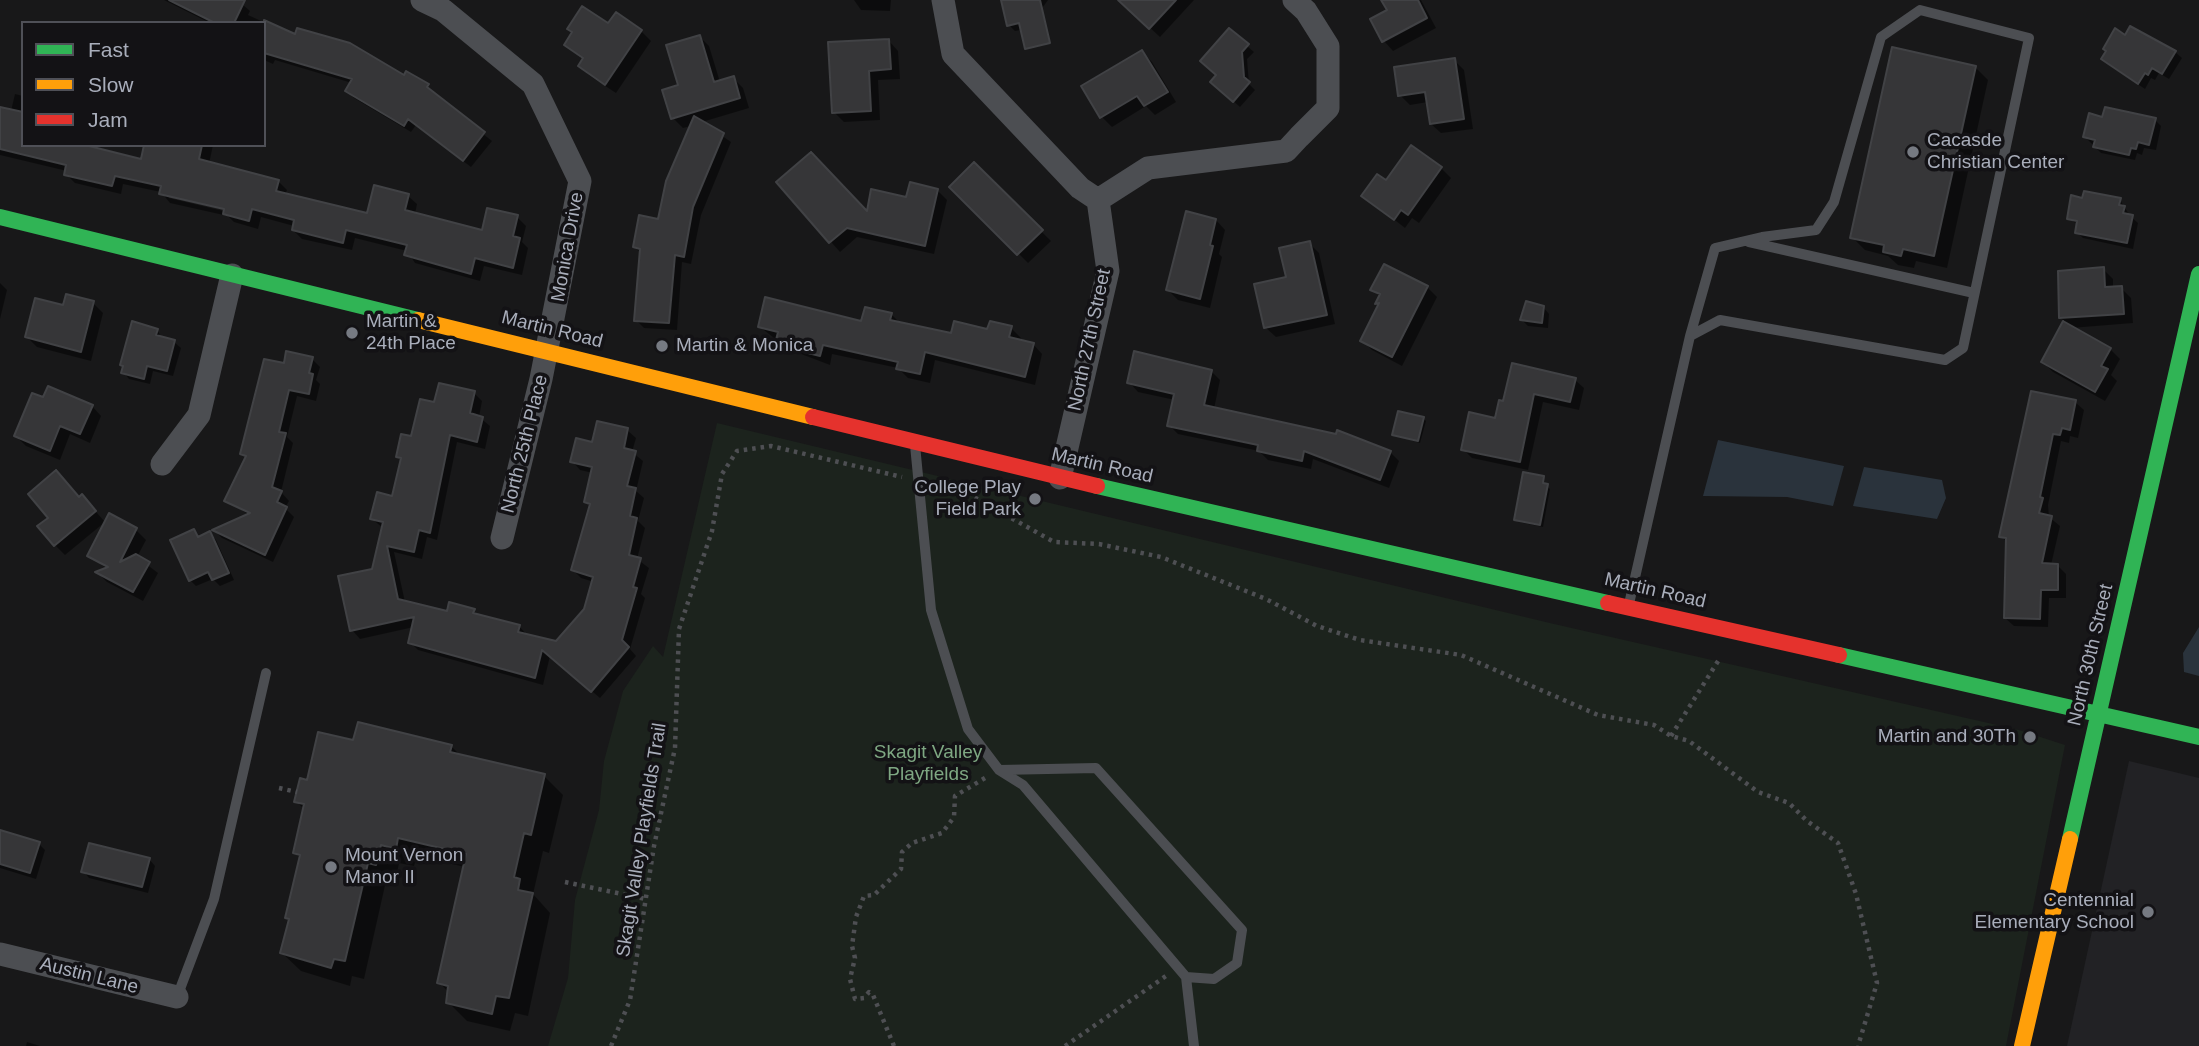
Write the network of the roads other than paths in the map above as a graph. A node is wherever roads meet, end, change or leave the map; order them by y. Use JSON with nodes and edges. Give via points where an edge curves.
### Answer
{"nodes":[{"id":1,"x":422,"y":0,"type":"edge"},
{"id":2,"x":943,"y":0,"type":"edge"},
{"id":3,"x":1294,"y":0,"type":"edge"},
{"id":4,"x":1098,"y":200,"type":"junction"},
{"id":5,"x":0,"y":217,"type":"edge"},
{"id":6,"x":1745,"y":241,"type":"junction"},
{"id":7,"x":2199,"y":274,"type":"edge"},
{"id":8,"x":232,"y":275,"type":"junction"},
{"id":9,"x":1975,"y":293,"type":"junction"},
{"id":10,"x":1690,"y":336,"type":"junction"},
{"id":11,"x":547,"y":350,"type":"junction"},
{"id":12,"x":915,"y":442,"type":"junction"},
{"id":13,"x":162,"y":464,"type":"dead end"},
{"id":14,"x":1060,"y":478,"type":"junction"},
{"id":15,"x":502,"y":538,"type":"dead end"},
{"id":16,"x":1628,"y":607,"type":"junction"},
{"id":17,"x":266,"y":673,"type":"dead end"},
{"id":18,"x":2100,"y":713,"type":"junction"},
{"id":19,"x":2199,"y":737,"type":"edge"},
{"id":20,"x":999,"y":770,"type":"junction"},
{"id":21,"x":0,"y":954,"type":"edge"},
{"id":22,"x":1186,"y":977,"type":"junction"},
{"id":23,"x":177,"y":998,"type":"joint"},
{"id":24,"x":1194,"y":1046,"type":"edge"},
{"id":25,"x":2022,"y":1046,"type":"edge"}],
"edges":[{"from":1,"to":11,"type":"street","name":"Monica Drive","via":[[443,10],[533,84],[580,181]]},
{"from":2,"to":4,"type":"street","via":[[953,54],[1080,188]]},
{"from":3,"to":4,"type":"street","via":[[1328,46],[1328,108],[1286,151],[1148,168]]},
{"from":4,"to":14,"type":"street","name":"North 27th Street","via":[[1108,271]]},
{"from":5,"to":8,"type":"street","name":"Martin Road"},
{"from":6,"to":9,"type":"lane"},
{"from":6,"to":9,"type":"lane","via":[[1816,230],[1833,202],[1881,37],[1920,10],[2029,38]]},
{"from":6,"to":10,"type":"lane","via":[[1715,248]]},
{"from":7,"to":18,"type":"street","name":"North 30th Street"},
{"from":8,"to":11,"type":"street","name":"Martin Road"},
{"from":8,"to":13,"type":"street","via":[[199,415]]},
{"from":9,"to":10,"type":"lane","via":[[1963,348],[1945,360],[1720,320]]},
{"from":10,"to":16,"type":"lane"},
{"from":11,"to":12,"type":"street","name":"Martin Road"},
{"from":11,"to":15,"type":"street","name":"North 25th Place"},
{"from":12,"to":14,"type":"street","name":"Martin Road"},
{"from":12,"to":20,"type":"lane","via":[[931,610],[968,729]]},
{"from":14,"to":16,"type":"street","name":"Martin Road"},
{"from":16,"to":18,"type":"street","name":"Martin Road"},
{"from":17,"to":23,"type":"lane","via":[[214,899]]},
{"from":18,"to":19,"type":"street","name":"Martin Road"},
{"from":18,"to":25,"type":"street","name":"North 30th Street"},
{"from":20,"to":22,"type":"lane","via":[[1023,785]]},
{"from":20,"to":22,"type":"lane","via":[[1096,768],[1242,930],[1237,963],[1214,979]]},
{"from":21,"to":23,"type":"street","name":"Austin Lane"},
{"from":22,"to":24,"type":"lane"}]}
